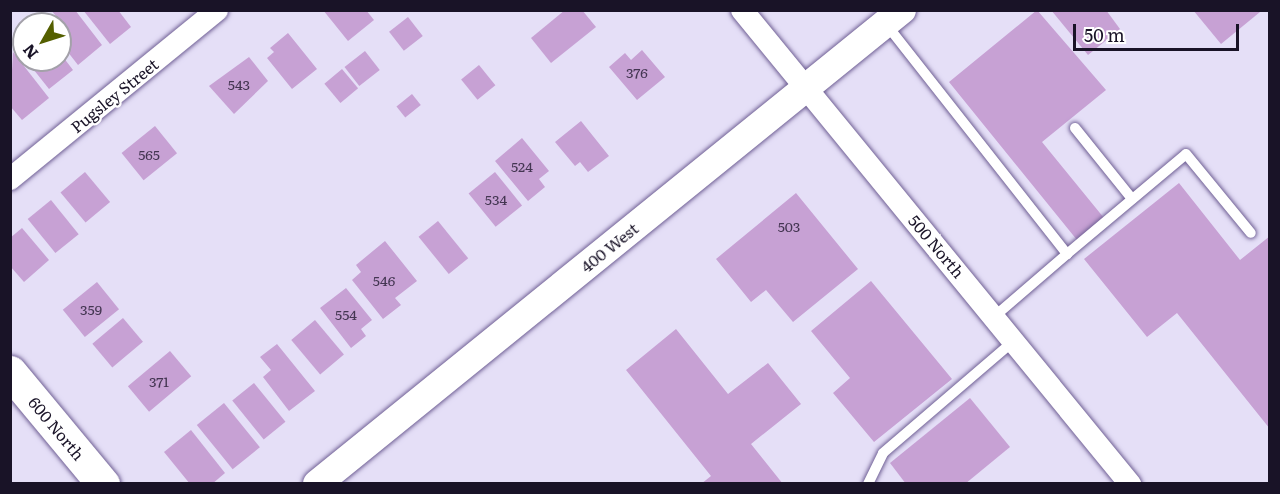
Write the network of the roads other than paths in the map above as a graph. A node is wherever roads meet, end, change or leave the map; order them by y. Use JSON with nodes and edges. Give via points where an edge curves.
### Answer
{"nodes":[{"id":1,"x":217,"y":10,"type":"edge"},
{"id":2,"x":742,"y":10,"type":"edge"},
{"id":3,"x":894,"y":17,"type":"edge"},
{"id":4,"x":806,"y":88,"type":"junction"},
{"id":5,"x":1075,"y":128,"type":"dead end"},
{"id":6,"x":10,"y":179,"type":"edge"},
{"id":7,"x":1132,"y":199,"type":"junction"},
{"id":8,"x":1251,"y":233,"type":"dead end"},
{"id":9,"x":1067,"y":254,"type":"junction"},
{"id":10,"x":995,"y":316,"type":"junction"},
{"id":11,"x":1015,"y":340,"type":"junction"},
{"id":12,"x":10,"y":372,"type":"edge"},
{"id":13,"x":104,"y":483,"type":"edge"},
{"id":14,"x":317,"y":483,"type":"edge"},
{"id":15,"x":868,"y":483,"type":"edge"},
{"id":16,"x":1130,"y":483,"type":"edge"}],
"edges":[{"from":1,"to":6,"type":"street","name":"Pugsley Street"},
{"from":2,"to":4,"type":"street","name":"500 North"},
{"from":3,"to":4,"type":"street","name":"400 West"},
{"from":3,"to":9,"type":"lane"},
{"from":4,"to":10,"type":"street","name":"500 North"},
{"from":4,"to":14,"type":"street","name":"400 West"},
{"from":5,"to":7,"type":"lane"},
{"from":7,"to":8,"type":"lane","via":[[1186,154]]},
{"from":7,"to":9,"type":"lane"},
{"from":9,"to":10,"type":"lane"},
{"from":10,"to":11,"type":"street","name":"500 North"},
{"from":11,"to":15,"type":"lane","via":[[883,453]]},
{"from":11,"to":16,"type":"street","name":"500 North"},
{"from":12,"to":13,"type":"main road","name":"600 North"}]}
